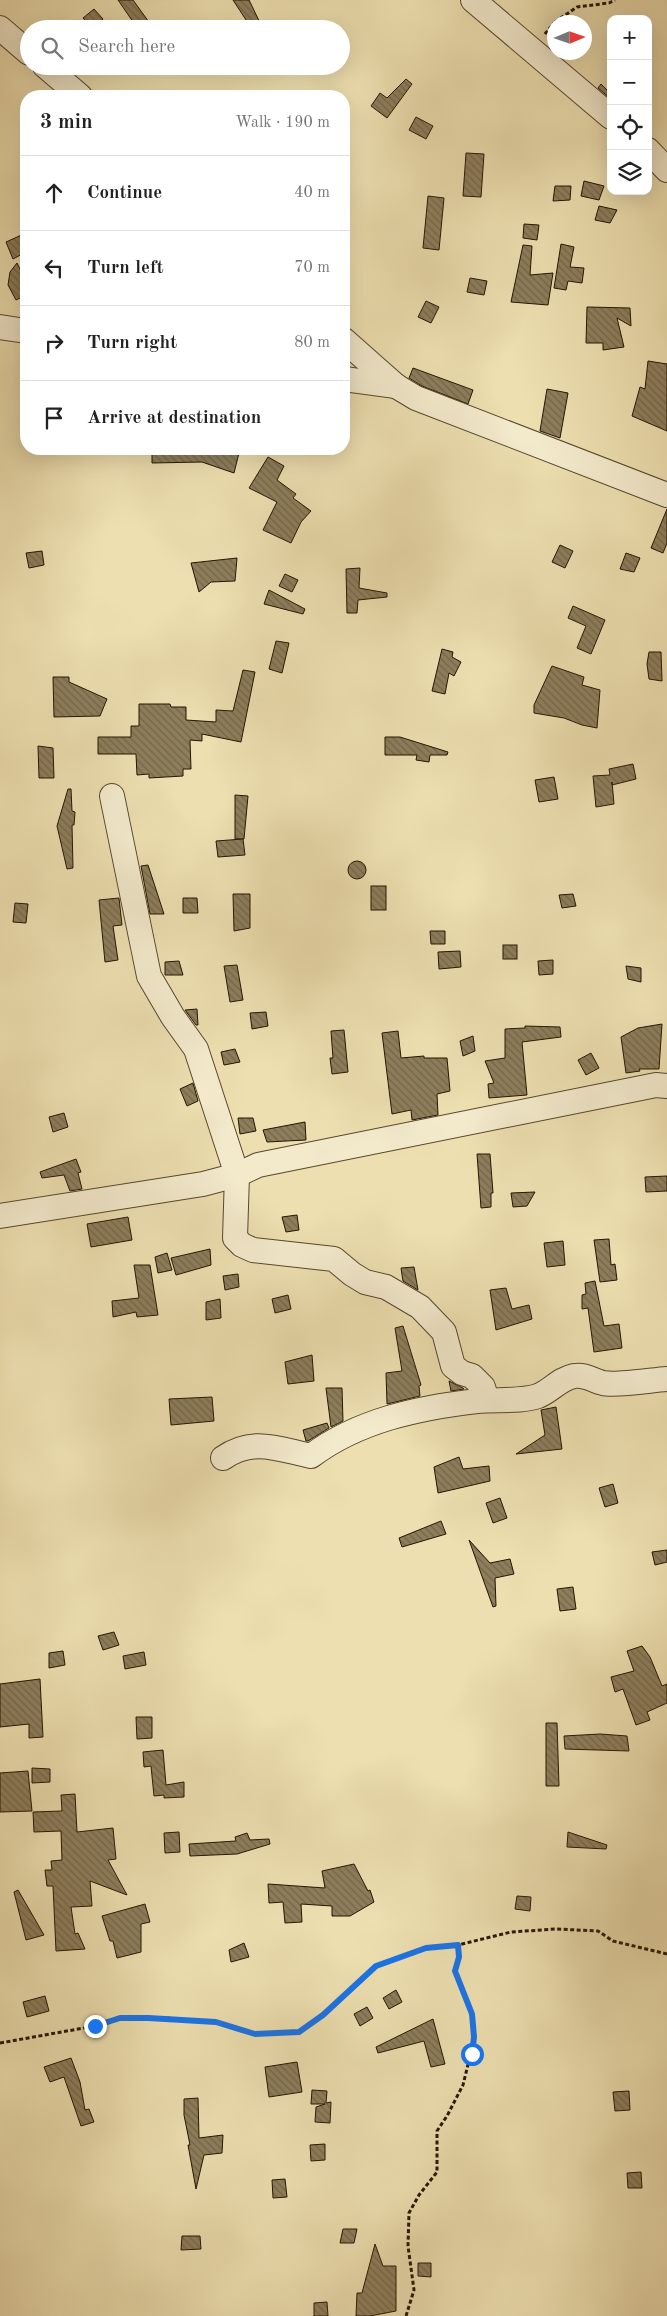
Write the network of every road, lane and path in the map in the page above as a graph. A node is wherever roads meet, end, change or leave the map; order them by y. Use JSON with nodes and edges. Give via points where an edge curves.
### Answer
{"nodes":[{"id":1,"x":473,"y":0,"type":"edge"},
{"id":2,"x":615,"y":0,"type":"edge"},
{"id":3,"x":566,"y":15,"type":"edge"},
{"id":4,"x":0,"y":28,"type":"edge"},
{"id":5,"x":20,"y":45,"type":"edge"},
{"id":6,"x":56,"y":75,"type":"edge"},
{"id":7,"x":73,"y":90,"type":"edge"},
{"id":8,"x":607,"y":114,"type":"edge"},
{"id":9,"x":652,"y":154,"type":"edge"},
{"id":10,"x":667,"y":170,"type":"edge"},
{"id":11,"x":0,"y":328,"type":"edge"},
{"id":12,"x":20,"y":330,"type":"edge"},
{"id":13,"x":350,"y":345,"type":"edge"},
{"id":14,"x":350,"y":381,"type":"edge"},
{"id":15,"x":396,"y":386,"type":"junction"},
{"id":16,"x":667,"y":495,"type":"edge"},
{"id":17,"x":112,"y":796,"type":"dead end"},
{"id":18,"x":667,"y":1086,"type":"edge"},
{"id":19,"x":238,"y":1175,"type":"junction"},
{"id":20,"x":0,"y":1216,"type":"edge"},
{"id":21,"x":667,"y":1379,"type":"edge"},
{"id":22,"x":487,"y":1400,"type":"junction"},
{"id":23,"x":223,"y":1458,"type":"dead end"},
{"id":24,"x":458,"y":1945,"type":"junction"},
{"id":25,"x":667,"y":1954,"type":"edge"},
{"id":26,"x":0,"y":2042,"type":"edge"},
{"id":27,"x":406,"y":2316,"type":"edge"}],
"edges":[{"from":1,"to":8,"type":"street"},
{"from":2,"to":3,"type":"path","via":[[577,7]]},
{"from":4,"to":5,"type":"street"},
{"from":6,"to":7,"type":"street"},
{"from":9,"to":10,"type":"street"},
{"from":11,"to":12,"type":"street"},
{"from":13,"to":15,"type":"street"},
{"from":14,"to":15,"type":"street"},
{"from":15,"to":16,"type":"street","via":[[416,398]]},
{"from":17,"to":19,"type":"street","via":[[149,976],[172,1018],[196,1049]]},
{"from":18,"to":19,"type":"street","via":[[656,1085],[311,1154],[258,1165]]},
{"from":19,"to":20,"type":"street","via":[[193,1186]]},
{"from":19,"to":22,"type":"street","via":[[235,1238],[242,1245],[253,1250],[334,1259],[365,1282],[386,1287],[420,1307],[444,1332],[453,1366],[472,1376],[483,1387]]},
{"from":21,"to":22,"type":"street","via":[[618,1384],[574,1376],[557,1382],[538,1396]]},
{"from":22,"to":23,"type":"street","via":[[373,1422],[330,1442],[311,1456],[250,1445]]},
{"from":24,"to":25,"type":"path","via":[[511,1932],[598,1931],[613,1941]]},
{"from":24,"to":26,"type":"path","via":[[426,1948],[376,1966],[323,2015],[299,2032],[255,2034],[216,2022],[120,2018],[95,2026]]},
{"from":24,"to":27,"type":"path","via":[[455,1971],[472,2014],[472,2054],[463,2085],[448,2116],[437,2130],[438,2172],[419,2194],[409,2213],[408,2246],[414,2290]]}]}
